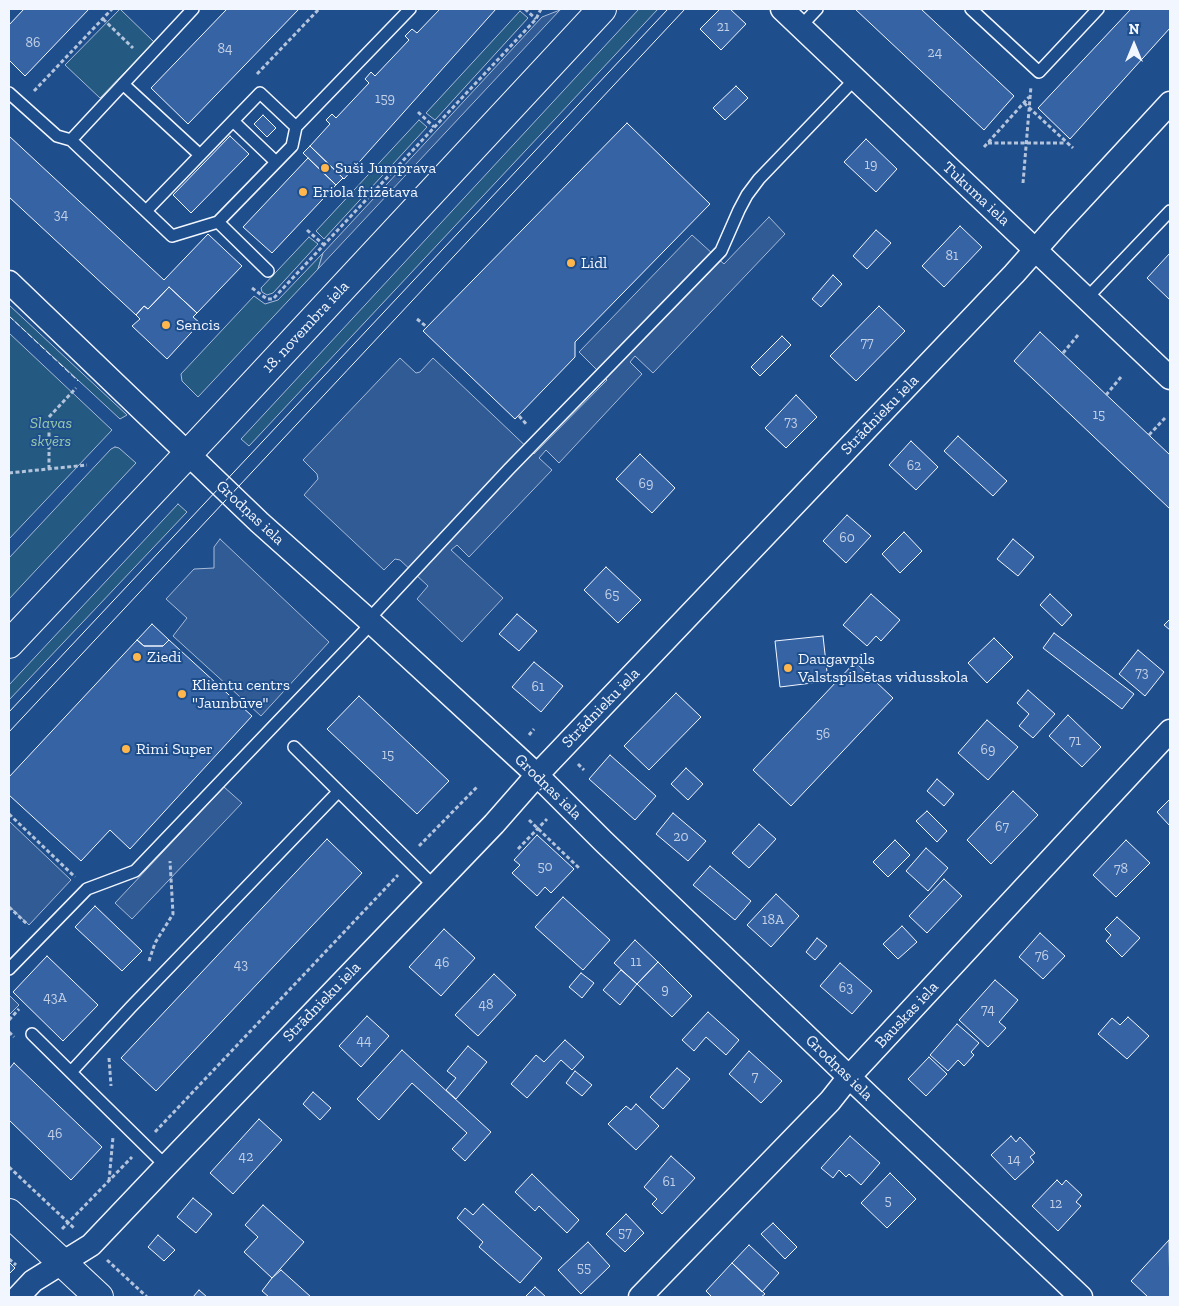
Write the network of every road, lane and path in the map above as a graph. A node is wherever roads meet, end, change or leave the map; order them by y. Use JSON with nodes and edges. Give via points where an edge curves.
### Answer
{"nodes":[{"id":1,"x":112,"y":9,"type":"edge"},
{"id":2,"x":194,"y":9,"type":"edge"},
{"id":3,"x":410,"y":9,"type":"edge"},
{"id":4,"x":525,"y":9,"type":"edge"},
{"id":5,"x":541,"y":9,"type":"edge"},
{"id":6,"x":602,"y":9,"type":"edge"},
{"id":7,"x":782,"y":9,"type":"edge"},
{"id":8,"x":817,"y":9,"type":"edge"},
{"id":9,"x":970,"y":9,"type":"edge"},
{"id":10,"x":1098,"y":9,"type":"edge"},
{"id":11,"x":536,"y":18,"type":"junction"},
{"id":12,"x":103,"y":19,"type":"junction"},
{"id":13,"x":801,"y":26,"type":"junction"},
{"id":14,"x":145,"y":60,"type":"junction"},
{"id":15,"x":855,"y":79,"type":"junction"},
{"id":16,"x":123,"y":84,"type":"junction"},
{"id":17,"x":9,"y":93,"type":"edge"},
{"id":18,"x":1030,"y":96,"type":"dead end"},
{"id":19,"x":1024,"y":103,"type":"junction"},
{"id":20,"x":1170,"y":103,"type":"edge"},
{"id":21,"x":22,"y":104,"type":"junction"},
{"id":22,"x":1029,"y":109,"type":"junction"},
{"id":23,"x":418,"y":112,"type":"dead end"},
{"id":24,"x":233,"y":121,"type":"junction"},
{"id":25,"x":296,"y":126,"type":"junction"},
{"id":26,"x":434,"y":127,"type":"junction"},
{"id":27,"x":71,"y":140,"type":"junction"},
{"id":28,"x":988,"y":143,"type":"junction"},
{"id":29,"x":1026,"y":143,"type":"junction"},
{"id":30,"x":1066,"y":143,"type":"junction"},
{"id":31,"x":984,"y":147,"type":"dead end"},
{"id":32,"x":1073,"y":148,"type":"dead end"},
{"id":33,"x":200,"y":155,"type":"junction"},
{"id":34,"x":276,"y":162,"type":"junction"},
{"id":35,"x":1023,"y":183,"type":"dead end"},
{"id":36,"x":146,"y":211,"type":"junction"},
{"id":37,"x":1170,"y":211,"type":"edge"},
{"id":38,"x":218,"y":222,"type":"junction"},
{"id":39,"x":307,"y":230,"type":"dead end"},
{"id":40,"x":324,"y":245,"type":"junction"},
{"id":41,"x":1036,"y":251,"type":"junction"},
{"id":42,"x":268,"y":270,"type":"dead end"},
{"id":43,"x":9,"y":282,"type":"edge"},
{"id":44,"x":252,"y":288,"type":"dead end"},
{"id":45,"x":1086,"y":300,"type":"junction"},
{"id":46,"x":417,"y":319,"type":"dead end"},
{"id":47,"x":427,"y":327,"type":"dead end"},
{"id":48,"x":1078,"y":336,"type":"dead end"},
{"id":49,"x":1063,"y":353,"type":"dead end"},
{"id":50,"x":1121,"y":377,"type":"dead end"},
{"id":51,"x":1170,"y":378,"type":"edge"},
{"id":52,"x":76,"y":388,"type":"dead end"},
{"id":53,"x":1106,"y":395,"type":"dead end"},
{"id":54,"x":1165,"y":418,"type":"dead end"},
{"id":55,"x":1149,"y":435,"type":"dead end"},
{"id":56,"x":188,"y":454,"type":"junction"},
{"id":57,"x":87,"y":465,"type":"dead end"},
{"id":58,"x":49,"y":469,"type":"junction"},
{"id":59,"x":9,"y":472,"type":"edge"},
{"id":60,"x":370,"y":621,"type":"junction"},
{"id":61,"x":9,"y":644,"type":"edge"},
{"id":62,"x":534,"y":729,"type":"dead end"},
{"id":63,"x":1170,"y":731,"type":"edge"},
{"id":64,"x":529,"y":735,"type":"dead end"},
{"id":65,"x":294,"y":747,"type":"dead end"},
{"id":66,"x":578,"y":764,"type":"dead end"},
{"id":67,"x":584,"y":770,"type":"dead end"},
{"id":68,"x":537,"y":775,"type":"junction"},
{"id":69,"x":477,"y":787,"type":"dead end"},
{"id":70,"x":338,"y":792,"type":"junction"},
{"id":71,"x":9,"y":814,"type":"edge"},
{"id":72,"x":547,"y":819,"type":"dead end"},
{"id":73,"x":534,"y":824,"type":"dead end"},
{"id":74,"x":538,"y":828,"type":"junction"},
{"id":75,"x":168,"y":836,"type":"junction"},
{"id":76,"x":518,"y":849,"type":"dead end"},
{"id":77,"x":406,"y":859,"type":"junction"},
{"id":78,"x":580,"y":868,"type":"dead end"},
{"id":79,"x":434,"y":886,"type":"junction"},
{"id":80,"x":87,"y":889,"type":"junction"},
{"id":81,"x":9,"y":907,"type":"edge"},
{"id":82,"x":40,"y":937,"type":"junction"},
{"id":83,"x":9,"y":969,"type":"edge"},
{"id":84,"x":136,"y":1002,"type":"junction"},
{"id":85,"x":19,"y":1009,"type":"dead end"},
{"id":86,"x":9,"y":1020,"type":"edge"},
{"id":87,"x":32,"y":1034,"type":"dead end"},
{"id":88,"x":106,"y":1034,"type":"junction"},
{"id":89,"x":70,"y":1072,"type":"junction"},
{"id":90,"x":849,"y":1077,"type":"junction"},
{"id":91,"x":114,"y":1115,"type":"junction"},
{"id":92,"x":144,"y":1144,"type":"junction"},
{"id":93,"x":166,"y":1166,"type":"junction"},
{"id":94,"x":109,"y":1182,"type":"junction"},
{"id":95,"x":9,"y":1213,"type":"edge"},
{"id":96,"x":69,"y":1223,"type":"dead end"},
{"id":97,"x":62,"y":1263,"type":"junction"},
{"id":98,"x":18,"y":1297,"type":"edge"},
{"id":99,"x":99,"y":1297,"type":"edge"},
{"id":100,"x":640,"y":1297,"type":"edge"},
{"id":101,"x":1081,"y":1297,"type":"edge"}],
"edges":[{"from":1,"to":12,"type":"path"},
{"from":2,"to":14,"type":"lane"},
{"from":3,"to":25,"type":"lane"},
{"from":4,"to":11,"type":"path"},
{"from":5,"to":11,"type":"path"},
{"from":6,"to":56,"type":"main road","name":"18. novembra iela"},
{"from":7,"to":13,"type":"street","name":"Tukuma iela"},
{"from":8,"to":13,"type":"lane"},
{"from":9,"to":10,"type":"lane","via":[[1039,72]]},
{"from":11,"to":26,"type":"path"},
{"from":12,"to":14,"type":"path"},
{"from":12,"to":21,"type":"path"},
{"from":13,"to":15,"type":"street","name":"Tukuma iela"},
{"from":14,"to":16,"type":"lane"},
{"from":15,"to":41,"type":"street","name":"Tukuma iela"},
{"from":15,"to":60,"type":"lane","via":[[747,195],[721,251],[502,475]]},
{"from":16,"to":27,"type":"lane"},
{"from":16,"to":33,"type":"lane"},
{"from":17,"to":21,"type":"lane"},
{"from":18,"to":19,"type":"path"},
{"from":19,"to":22,"type":"path"},
{"from":19,"to":28,"type":"path"},
{"from":20,"to":41,"type":"street","name":"Strādnieku iela"},
{"from":21,"to":27,"type":"lane","via":[[57,136]]},
{"from":22,"to":29,"type":"path"},
{"from":22,"to":30,"type":"path"},
{"from":23,"to":26,"type":"path"},
{"from":24,"to":25,"type":"lane","via":[[260,93]]},
{"from":24,"to":33,"type":"lane"},
{"from":24,"to":34,"type":"lane"},
{"from":25,"to":34,"type":"lane","via":[[292,146]]},
{"from":26,"to":40,"type":"path"},
{"from":27,"to":36,"type":"lane"},
{"from":28,"to":29,"type":"path"},
{"from":28,"to":31,"type":"path"},
{"from":29,"to":30,"type":"path"},
{"from":29,"to":35,"type":"path"},
{"from":30,"to":32,"type":"path"},
{"from":33,"to":36,"type":"lane"},
{"from":34,"to":38,"type":"lane"},
{"from":36,"to":38,"type":"lane","via":[[172,236]]},
{"from":37,"to":45,"type":"lane"},
{"from":38,"to":42,"type":"lane"},
{"from":39,"to":40,"type":"path"},
{"from":40,"to":44,"type":"path","via":[[273,299],[267,300]]},
{"from":41,"to":45,"type":"street","name":"Tukuma iela"},
{"from":41,"to":68,"type":"street","name":"Strādnieku iela"},
{"from":43,"to":56,"type":"street","name":"Grodņas iela"},
{"from":45,"to":51,"type":"street","name":"Tukuma iela"},
{"from":46,"to":47,"type":"path"},
{"from":48,"to":49,"type":"path"},
{"from":50,"to":53,"type":"path"},
{"from":52,"to":58,"type":"path","via":[[49,417]]},
{"from":54,"to":55,"type":"path"},
{"from":56,"to":60,"type":"street","name":"Grodņas iela"},
{"from":56,"to":61,"type":"main road","name":"18. novembra iela"},
{"from":57,"to":58,"type":"path"},
{"from":58,"to":59,"type":"path"},
{"from":60,"to":68,"type":"street","name":"Grodņas iela"},
{"from":60,"to":75,"type":"lane"},
{"from":62,"to":64,"type":"path"},
{"from":63,"to":90,"type":"street","name":"Bauskas iela"},
{"from":65,"to":70,"type":"lane"},
{"from":66,"to":67,"type":"path"},
{"from":68,"to":79,"type":"street","name":"Strādnieku iela"},
{"from":68,"to":90,"type":"street","name":"Grodņas iela"},
{"from":69,"to":77,"type":"path"},
{"from":70,"to":77,"type":"lane"},
{"from":70,"to":84,"type":"lane"},
{"from":71,"to":80,"type":"path"},
{"from":72,"to":74,"type":"path"},
{"from":73,"to":74,"type":"path"},
{"from":74,"to":76,"type":"path"},
{"from":74,"to":78,"type":"path"},
{"from":75,"to":80,"type":"lane","via":[[135,871]]},
{"from":75,"to":84,"type":"path","via":[[173,914],[155,943]]},
{"from":77,"to":79,"type":"lane"},
{"from":77,"to":92,"type":"path","via":[[402,870]]},
{"from":79,"to":93,"type":"street","name":"Strādnieku iela"},
{"from":80,"to":82,"type":"lane"},
{"from":81,"to":82,"type":"path"},
{"from":82,"to":83,"type":"lane"},
{"from":84,"to":88,"type":"lane"},
{"from":85,"to":86,"type":"path"},
{"from":87,"to":89,"type":"lane"},
{"from":88,"to":89,"type":"lane"},
{"from":88,"to":91,"type":"path"},
{"from":89,"to":91,"type":"lane"},
{"from":90,"to":100,"type":"street","name":"Bauskas iela","via":[[830,1101]]},
{"from":90,"to":101,"type":"street","name":"Grodņas iela"},
{"from":91,"to":92,"type":"lane"},
{"from":91,"to":94,"type":"path"},
{"from":92,"to":93,"type":"lane"},
{"from":92,"to":94,"type":"path"},
{"from":93,"to":97,"type":"street","name":"Strādnieku iela","via":[[92,1245]]},
{"from":94,"to":96,"type":"path"},
{"from":95,"to":97,"type":"main road"},
{"from":97,"to":98,"type":"street","name":"Strādnieku iela","via":[[33,1281]]},
{"from":97,"to":99,"type":"main road"}]}
